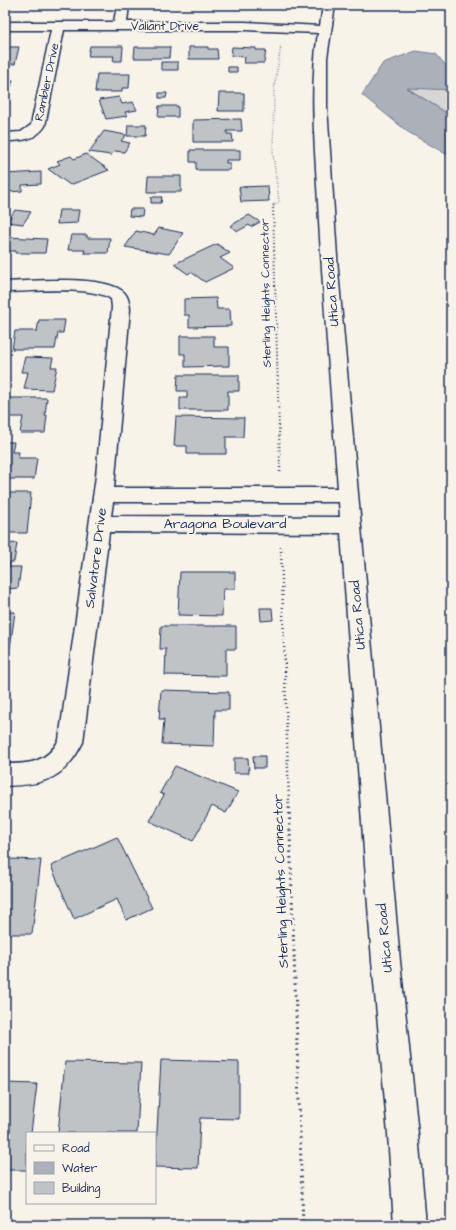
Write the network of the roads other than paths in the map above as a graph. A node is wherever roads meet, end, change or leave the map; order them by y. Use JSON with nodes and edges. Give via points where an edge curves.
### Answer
{"nodes":[{"id":1,"x":123,"y":5,"type":"edge"},
{"id":2,"x":329,"y":5,"type":"edge"},
{"id":3,"x":5,"y":26,"type":"edge"},
{"id":4,"x":58,"y":26,"type":"junction"},
{"id":5,"x":120,"y":26,"type":"junction"},
{"id":6,"x":324,"y":30,"type":"junction"},
{"id":7,"x":5,"y":137,"type":"edge"},
{"id":8,"x":5,"y":287,"type":"edge"},
{"id":9,"x":103,"y":494,"type":"junction"},
{"id":10,"x":348,"y":495,"type":"junction"},
{"id":11,"x":100,"y":524,"type":"junction"},
{"id":12,"x":350,"y":525,"type":"junction"},
{"id":13,"x":5,"y":775,"type":"edge"},
{"id":14,"x":410,"y":1225,"type":"edge"}],
"edges":[{"from":1,"to":5,"type":"street"},
{"from":2,"to":6,"type":"street","name":"Utica Road"},
{"from":3,"to":4,"type":"street","name":"Valiant Drive"},
{"from":4,"to":5,"type":"street","name":"Valiant Drive"},
{"from":4,"to":7,"type":"street","name":"Rambler Drive","via":[[38,126],[29,134]]},
{"from":5,"to":6,"type":"street","name":"Valiant Drive","via":[[245,26]]},
{"from":6,"to":10,"type":"street","name":"Utica Road","via":[[320,113]]},
{"from":8,"to":9,"type":"street","name":"Salvatore Drive","via":[[85,287],[109,291],[120,299]]},
{"from":9,"to":10,"type":"street","name":"Aragona Boulevard"},
{"from":9,"to":11,"type":"street","name":"Salvatore Drive"},
{"from":10,"to":12,"type":"street","name":"Utica Road"},
{"from":11,"to":12,"type":"street","name":"Aragona Boulevard"},
{"from":11,"to":13,"type":"street","name":"Salvatore Drive","via":[[71,742],[66,753],[45,770],[31,774]]},
{"from":12,"to":14,"type":"street","name":"Utica Road"}]}
